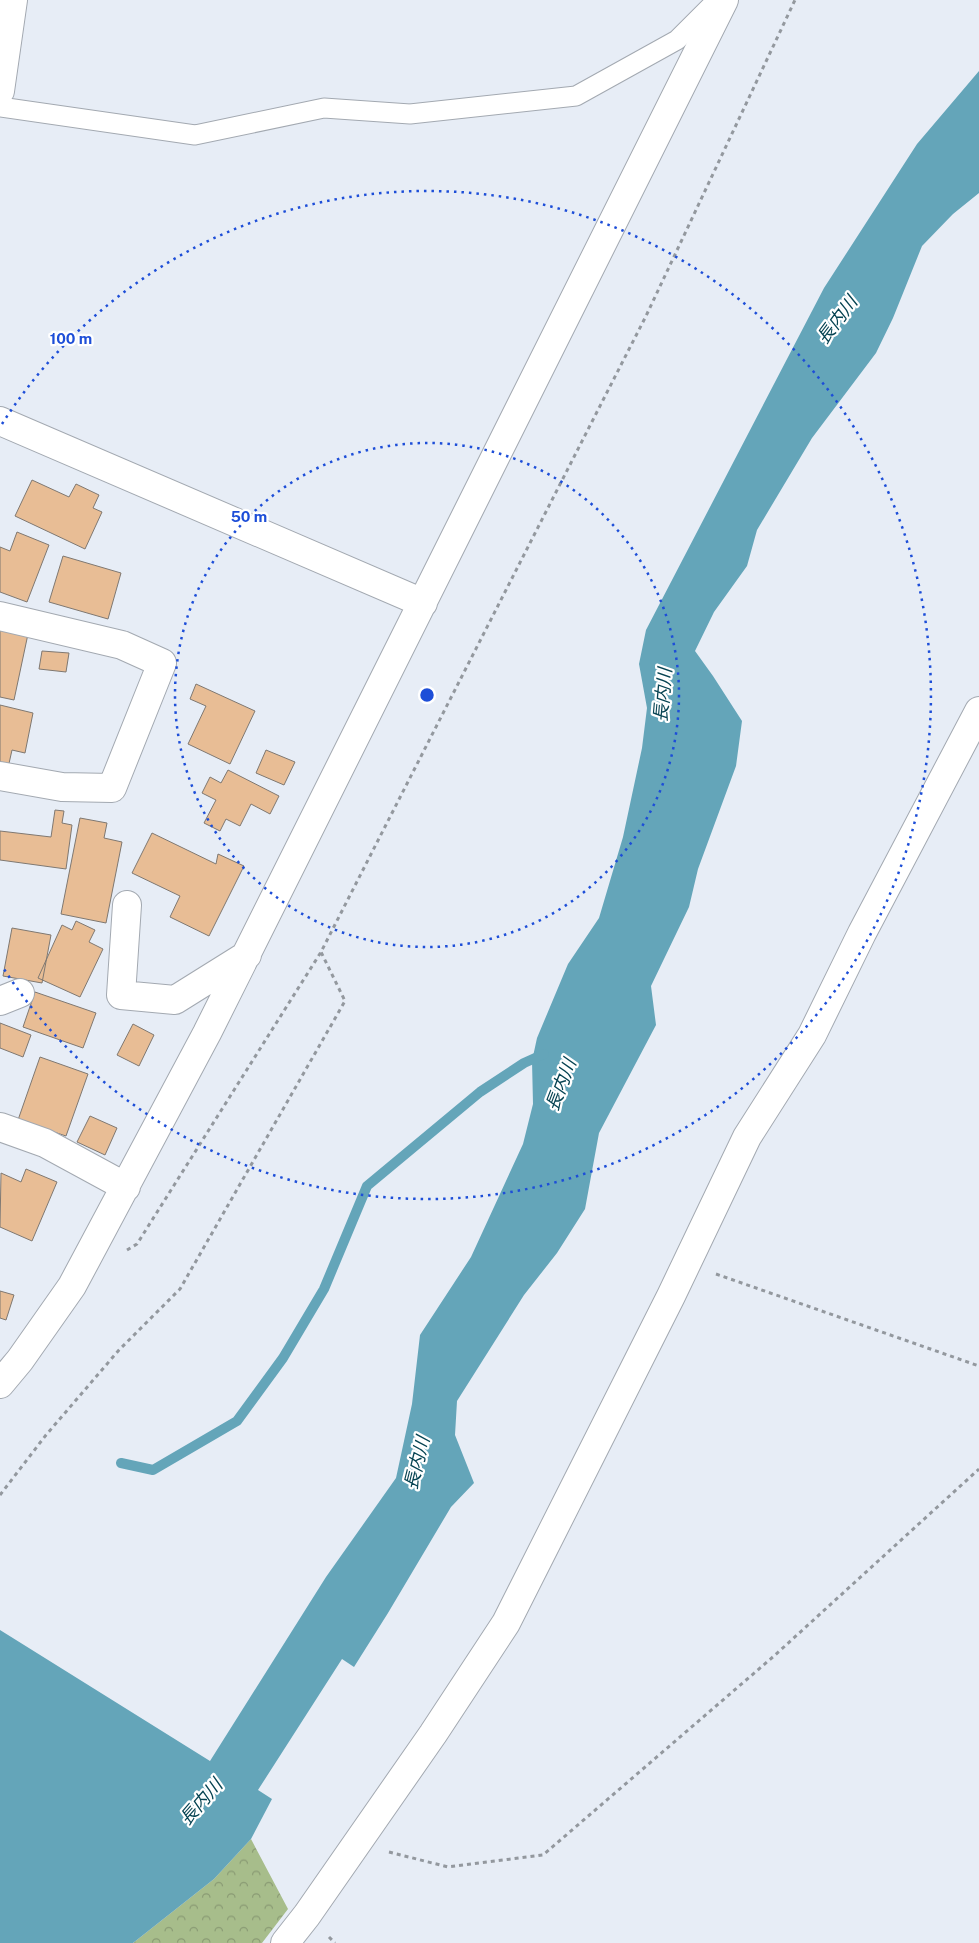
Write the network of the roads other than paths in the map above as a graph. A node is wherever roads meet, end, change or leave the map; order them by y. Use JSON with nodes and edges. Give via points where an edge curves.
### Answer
{"nodes":[{"id":1,"x":13,"y":0,"type":"edge"},
{"id":2,"x":717,"y":0,"type":"edge"},
{"id":3,"x":724,"y":0,"type":"edge"},
{"id":4,"x":0,"y":91,"type":"edge"},
{"id":5,"x":0,"y":107,"type":"edge"},
{"id":6,"x":0,"y":421,"type":"edge"},
{"id":7,"x":423,"y":603,"type":"junction"},
{"id":8,"x":0,"y":616,"type":"edge"},
{"id":9,"x":979,"y":711,"type":"edge"},
{"id":10,"x":0,"y":776,"type":"edge"},
{"id":11,"x":128,"y":906,"type":"dead end"},
{"id":12,"x":247,"y":955,"type":"junction"},
{"id":13,"x":0,"y":1127,"type":"edge"},
{"id":14,"x":126,"y":1187,"type":"junction"},
{"id":15,"x":0,"y":1384,"type":"edge"},
{"id":16,"x":285,"y":1943,"type":"edge"}],
"edges":[{"from":1,"to":4,"type":"street"},
{"from":2,"to":5,"type":"lane","via":[[677,40],[576,96],[410,114],[324,108],[195,135]]},
{"from":3,"to":7,"type":"street"},
{"from":6,"to":7,"type":"street"},
{"from":7,"to":12,"type":"street"},
{"from":8,"to":10,"type":"street","via":[[122,645],[162,664],[112,788],[62,787]]},
{"from":9,"to":16,"type":"street","via":[[812,1035],[747,1137],[687,1264],[506,1623],[433,1734]]},
{"from":11,"to":12,"type":"street","via":[[121,994],[175,1000]]},
{"from":12,"to":14,"type":"street"},
{"from":13,"to":14,"type":"street","via":[[45,1143]]},
{"from":14,"to":15,"type":"street","via":[[72,1286]]}]}
